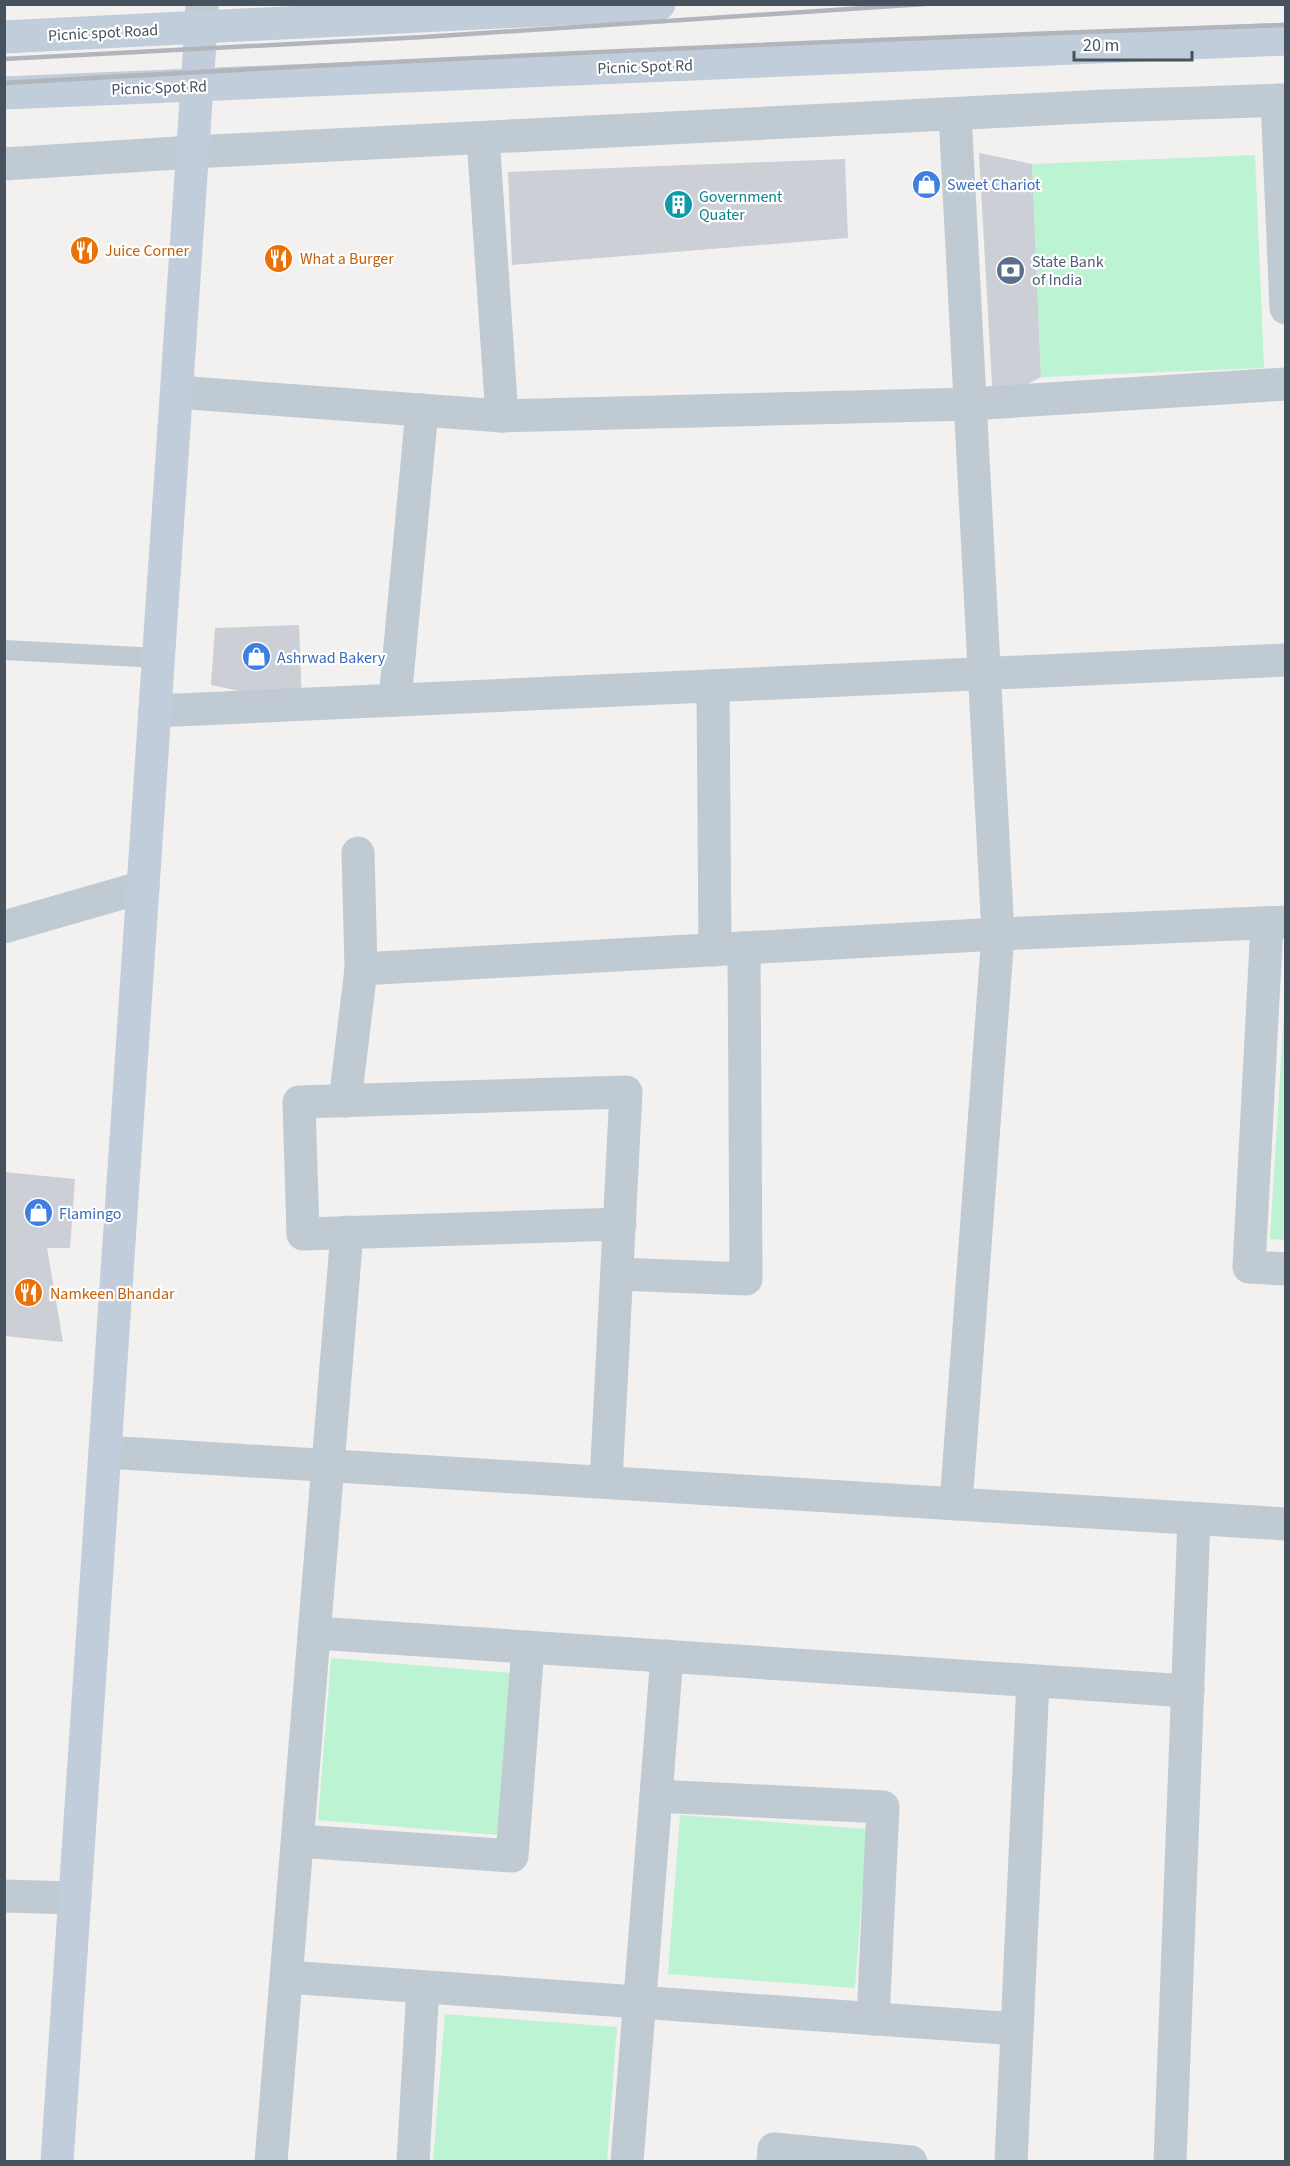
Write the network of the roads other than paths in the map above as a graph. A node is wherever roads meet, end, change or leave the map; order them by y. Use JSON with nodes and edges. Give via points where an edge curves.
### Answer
{"nodes":[{"id":1,"x":660,"y":4,"type":"edge"},
{"id":2,"x":202,"y":16,"type":"edge"},
{"id":3,"x":4,"y":37,"type":"edge"},
{"id":4,"x":1286,"y":39,"type":"edge"},
{"id":5,"x":198,"y":85,"type":"junction"},
{"id":6,"x":4,"y":93,"type":"edge"},
{"id":7,"x":1281,"y":100,"type":"edge"},
{"id":8,"x":955,"y":114,"type":"junction"},
{"id":9,"x":483,"y":138,"type":"junction"},
{"id":10,"x":193,"y":152,"type":"junction"},
{"id":11,"x":4,"y":164,"type":"edge"},
{"id":12,"x":1286,"y":308,"type":"edge"},
{"id":13,"x":1286,"y":384,"type":"edge"},
{"id":14,"x":177,"y":392,"type":"junction"},
{"id":15,"x":970,"y":404,"type":"junction"},
{"id":16,"x":422,"y":410,"type":"junction"},
{"id":17,"x":502,"y":416,"type":"junction"},
{"id":18,"x":4,"y":650,"type":"edge"},
{"id":19,"x":159,"y":658,"type":"junction"},
{"id":20,"x":1286,"y":660,"type":"edge"},
{"id":21,"x":984,"y":673,"type":"junction"},
{"id":22,"x":713,"y":686,"type":"junction"},
{"id":23,"x":395,"y":700,"type":"junction"},
{"id":24,"x":155,"y":711,"type":"junction"},
{"id":25,"x":358,"y":853,"type":"dead end"},
{"id":26,"x":143,"y":887,"type":"junction"},
{"id":27,"x":1276,"y":923,"type":"edge"},
{"id":28,"x":4,"y":927,"type":"edge"},
{"id":29,"x":998,"y":934,"type":"junction"},
{"id":30,"x":730,"y":949,"type":"junction"},
{"id":31,"x":361,"y":969,"type":"junction"},
{"id":32,"x":345,"y":1101,"type":"junction"},
{"id":33,"x":620,"y":1224,"type":"junction"},
{"id":34,"x":347,"y":1233,"type":"junction"},
{"id":35,"x":1286,"y":1269,"type":"edge"},
{"id":36,"x":618,"y":1274,"type":"junction"},
{"id":37,"x":105,"y":1452,"type":"junction"},
{"id":38,"x":330,"y":1465,"type":"junction"},
{"id":39,"x":606,"y":1482,"type":"junction"},
{"id":40,"x":956,"y":1504,"type":"junction"},
{"id":41,"x":1194,"y":1519,"type":"junction"},
{"id":42,"x":1286,"y":1524,"type":"edge"},
{"id":43,"x":316,"y":1633,"type":"junction"},
{"id":44,"x":528,"y":1647,"type":"junction"},
{"id":45,"x":667,"y":1656,"type":"junction"},
{"id":46,"x":1033,"y":1681,"type":"junction"},
{"id":47,"x":1188,"y":1690,"type":"junction"},
{"id":48,"x":656,"y":1796,"type":"junction"},
{"id":49,"x":298,"y":1841,"type":"junction"},
{"id":50,"x":4,"y":1896,"type":"edge"},
{"id":51,"x":75,"y":1898,"type":"junction"},
{"id":52,"x":287,"y":1977,"type":"junction"},
{"id":53,"x":423,"y":1987,"type":"junction"},
{"id":54,"x":639,"y":2002,"type":"junction"},
{"id":55,"x":873,"y":2019,"type":"junction"},
{"id":56,"x":1017,"y":2029,"type":"junction"},
{"id":57,"x":57,"y":2162,"type":"edge"},
{"id":58,"x":271,"y":2162,"type":"edge"},
{"id":59,"x":414,"y":2162,"type":"edge"},
{"id":60,"x":627,"y":2162,"type":"edge"},
{"id":61,"x":773,"y":2162,"type":"edge"},
{"id":62,"x":911,"y":2162,"type":"edge"},
{"id":63,"x":1011,"y":2162,"type":"edge"},
{"id":64,"x":1170,"y":2162,"type":"edge"}],
"edges":[{"from":1,"to":2,"type":"street","name":"Picnic spot Road"},
{"from":2,"to":3,"type":"street","name":"Picnic spot Road"},
{"from":2,"to":5,"type":"street"},
{"from":4,"to":5,"type":"street","name":"Picnic Spot Rd"},
{"from":5,"to":6,"type":"street","name":"Picnic Spot Rd"},
{"from":5,"to":10,"type":"street"},
{"from":7,"to":8,"type":"street"},
{"from":7,"to":12,"type":"street"},
{"from":8,"to":9,"type":"street"},
{"from":8,"to":15,"type":"street"},
{"from":9,"to":10,"type":"street"},
{"from":9,"to":17,"type":"street"},
{"from":10,"to":11,"type":"street"},
{"from":10,"to":14,"type":"street"},
{"from":13,"to":15,"type":"street"},
{"from":14,"to":16,"type":"street"},
{"from":14,"to":19,"type":"street"},
{"from":15,"to":17,"type":"street"},
{"from":15,"to":21,"type":"street"},
{"from":16,"to":17,"type":"street"},
{"from":16,"to":23,"type":"street"},
{"from":18,"to":19,"type":"lane"},
{"from":19,"to":24,"type":"street"},
{"from":20,"to":21,"type":"street"},
{"from":21,"to":22,"type":"street"},
{"from":21,"to":29,"type":"street"},
{"from":22,"to":23,"type":"street"},
{"from":22,"to":30,"type":"street"},
{"from":23,"to":24,"type":"street"},
{"from":24,"to":26,"type":"street"},
{"from":25,"to":31,"type":"street"},
{"from":26,"to":28,"type":"street"},
{"from":26,"to":37,"type":"street"},
{"from":27,"to":29,"type":"street"},
{"from":27,"to":35,"type":"street","via":[[1249,1267]]},
{"from":29,"to":30,"type":"street"},
{"from":29,"to":40,"type":"street"},
{"from":30,"to":31,"type":"street"},
{"from":30,"to":36,"type":"street","via":[[747,1279]]},
{"from":31,"to":32,"type":"street"},
{"from":32,"to":33,"type":"street","via":[[626,1092]]},
{"from":32,"to":34,"type":"street","via":[[299,1102],[303,1234]]},
{"from":33,"to":34,"type":"street"},
{"from":33,"to":36,"type":"street"},
{"from":34,"to":38,"type":"street"},
{"from":36,"to":39,"type":"street"},
{"from":37,"to":38,"type":"street"},
{"from":37,"to":51,"type":"street"},
{"from":38,"to":39,"type":"street"},
{"from":38,"to":43,"type":"street"},
{"from":39,"to":40,"type":"street"},
{"from":40,"to":41,"type":"street"},
{"from":41,"to":42,"type":"street"},
{"from":41,"to":47,"type":"street"},
{"from":43,"to":44,"type":"street"},
{"from":43,"to":49,"type":"street"},
{"from":44,"to":45,"type":"street"},
{"from":44,"to":49,"type":"street","via":[[512,1856]]},
{"from":45,"to":46,"type":"street"},
{"from":45,"to":48,"type":"street"},
{"from":46,"to":47,"type":"street"},
{"from":46,"to":56,"type":"street"},
{"from":47,"to":64,"type":"street"},
{"from":48,"to":54,"type":"street"},
{"from":48,"to":55,"type":"street","via":[[883,1807]]},
{"from":49,"to":52,"type":"street"},
{"from":50,"to":51,"type":"street"},
{"from":51,"to":57,"type":"street"},
{"from":52,"to":53,"type":"street"},
{"from":52,"to":58,"type":"street"},
{"from":53,"to":54,"type":"street"},
{"from":53,"to":59,"type":"street"},
{"from":54,"to":55,"type":"street"},
{"from":54,"to":60,"type":"street"},
{"from":55,"to":56,"type":"street"},
{"from":56,"to":63,"type":"street"},
{"from":61,"to":62,"type":"street","via":[[774,2149]]}]}
